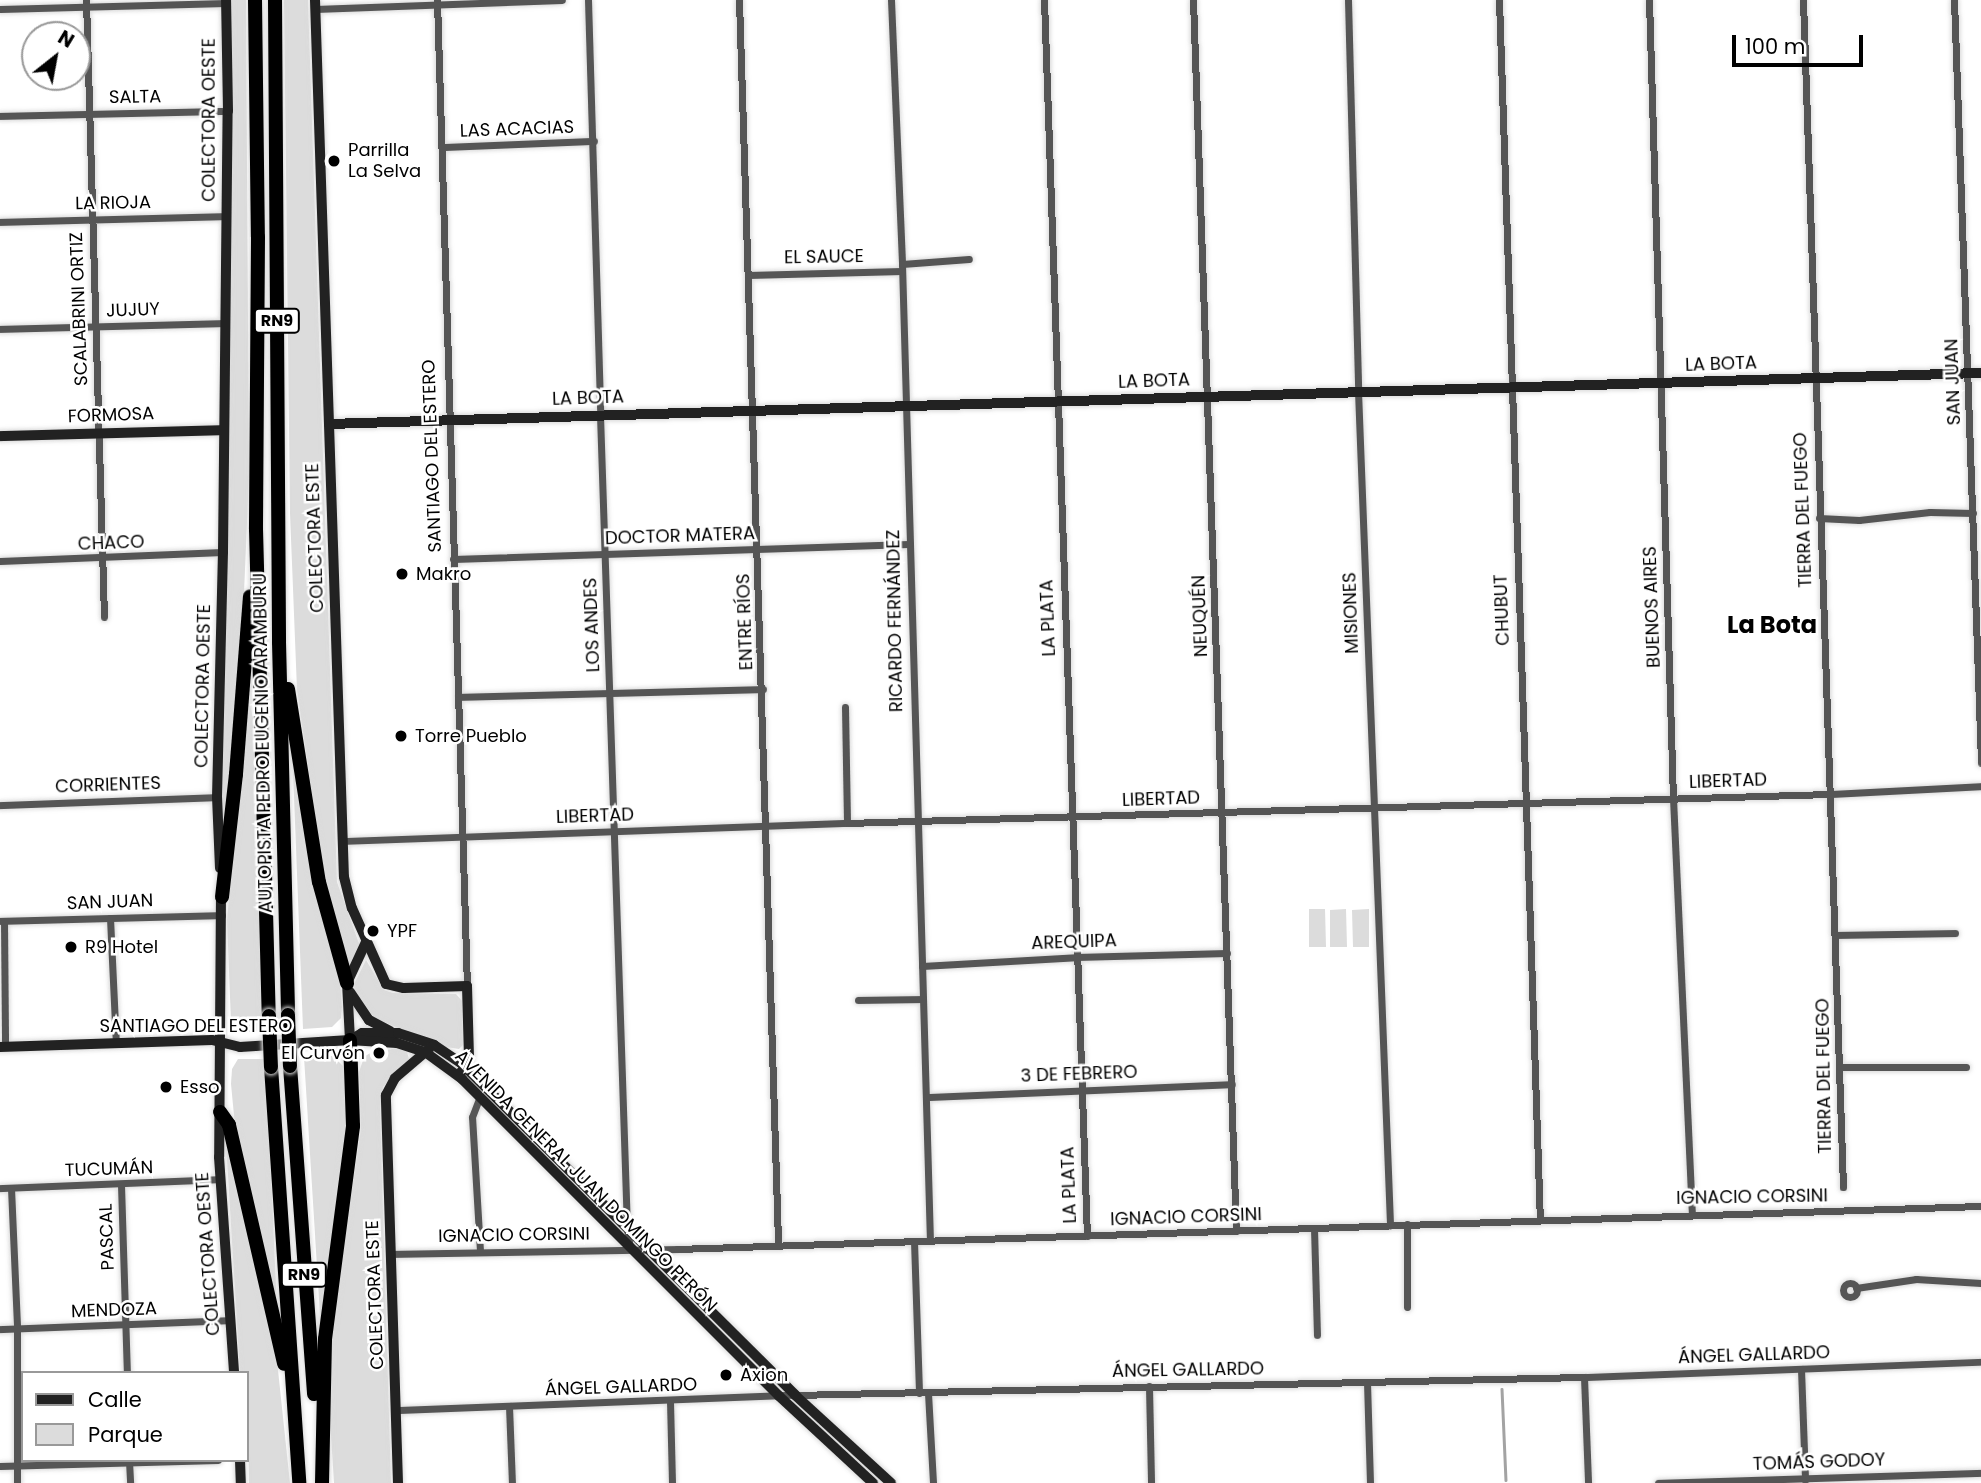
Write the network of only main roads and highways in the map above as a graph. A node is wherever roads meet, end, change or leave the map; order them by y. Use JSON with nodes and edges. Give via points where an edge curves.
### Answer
{"nodes":[{"id":1,"x":255,"y":0,"type":"edge"},
{"id":2,"x":275,"y":0,"type":"edge"},
{"id":3,"x":256,"y":529,"type":"junction"},
{"id":4,"x":279,"y":642,"type":"junction"},
{"id":5,"x":222,"y":897,"type":"road end"},
{"id":6,"x":347,"y":983,"type":"road end"},
{"id":7,"x":351,"y":1040,"type":"road end"},
{"id":8,"x":220,"y":1112,"type":"road end"},
{"id":9,"x":298,"y":1483,"type":"edge"},
{"id":10,"x":322,"y":1483,"type":"edge"}],
"edges":[{"from":1,"to":3,"type":"highway","name":"AUTOPISTA PEDRO EUGENIO ARAMBURU","number":"RN9"},
{"from":2,"to":4,"type":"highway","name":"AUTOPISTA PEDRO EUGENIO ARAMBURU","number":"RN9"},
{"from":3,"to":5,"type":"highway"},
{"from":3,"to":9,"type":"highway","name":"AUTOPISTA PEDRO EUGENIO ARAMBURU","number":"RN9","bridge":true,"via":[[271,1067]]},
{"from":4,"to":6,"type":"highway","via":[[319,882]]},
{"from":4,"to":10,"type":"highway","name":"AUTOPISTA PEDRO EUGENIO ARAMBURU","number":"RN9","bridge":true,"via":[[290,1066]]},
{"from":7,"to":10,"type":"highway","via":[[353,1126],[325,1339]]},
{"from":8,"to":9,"type":"highway","via":[[229,1125],[283,1362]]}]}
